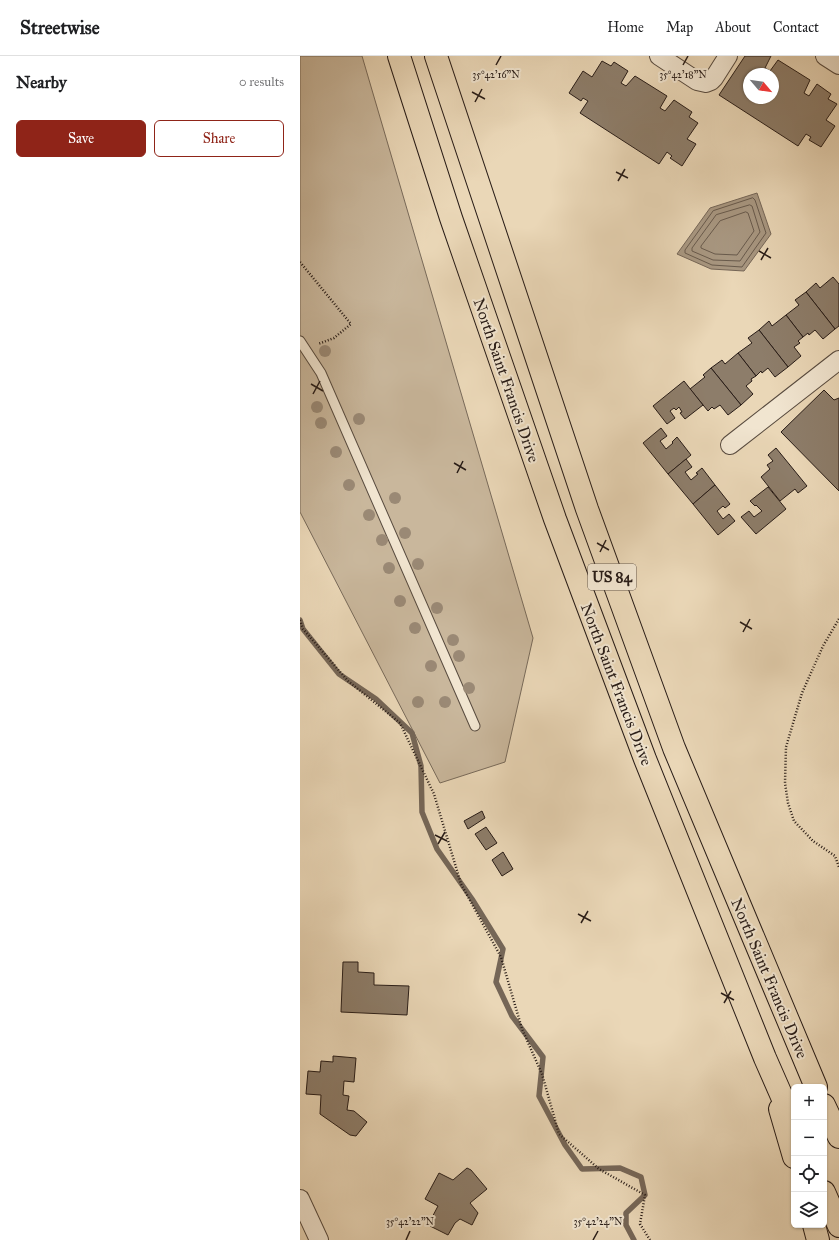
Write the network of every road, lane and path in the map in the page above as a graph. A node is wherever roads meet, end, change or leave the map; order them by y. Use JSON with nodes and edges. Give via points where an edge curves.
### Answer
{"nodes":[{"id":1,"x":399,"y":56,"type":"edge"},
{"id":2,"x":436,"y":56,"type":"edge"},
{"id":3,"x":659,"y":56,"type":"edge"},
{"id":4,"x":728,"y":56,"type":"edge"},
{"id":5,"x":825,"y":56,"type":"edge"},
{"id":6,"x":839,"y":65,"type":"edge"},
{"id":7,"x":300,"y":262,"type":"edge"},
{"id":8,"x":300,"y":341,"type":"edge"},
{"id":9,"x":306,"y":349,"type":"junction"},
{"id":10,"x":839,"y":360,"type":"edge"},
{"id":11,"x":730,"y":445,"type":"dead end"},
{"id":12,"x":839,"y":619,"type":"edge"},
{"id":13,"x":300,"y":620,"type":"edge"},
{"id":14,"x":475,"y":726,"type":"dead end"},
{"id":15,"x":839,"y":867,"type":"edge"},
{"id":16,"x":765,"y":1058,"type":"junction"},
{"id":17,"x":815,"y":1084,"type":"edge"},
{"id":18,"x":827,"y":1111,"type":"edge"},
{"id":19,"x":792,"y":1120,"type":"edge"},
{"id":20,"x":839,"y":1137,"type":"edge"},
{"id":21,"x":794,"y":1156,"type":"edge"},
{"id":22,"x":300,"y":1199,"type":"edge"},
{"id":23,"x":827,"y":1199,"type":"edge"},
{"id":24,"x":839,"y":1226,"type":"edge"},
{"id":25,"x":815,"y":1228,"type":"edge"},
{"id":26,"x":319,"y":1240,"type":"edge"},
{"id":27,"x":650,"y":1240,"type":"edge"},
{"id":28,"x":818,"y":1240,"type":"edge"}],
"edges":[{"from":1,"to":16,"type":"highway","name":"North Saint Francis Drive","number":"US 84","via":[[451,218],[555,519],[645,759]]},
{"from":2,"to":17,"type":"highway","name":"North Saint Francis Drive","number":"US 84","via":[[587,509],[661,710]]},
{"from":3,"to":4,"type":"street","via":[[697,81],[706,83],[714,78]]},
{"from":5,"to":6,"type":"street"},
{"from":7,"to":9,"type":"path","via":[[351,324],[334,338]]},
{"from":8,"to":9,"type":"lane"},
{"from":9,"to":14,"type":"lane","via":[[321,373]]},
{"from":10,"to":11,"type":"street"},
{"from":12,"to":15,"type":"path","via":[[823,646],[802,693],[786,747],[785,783],[794,822],[813,841],[835,856]]},
{"from":13,"to":27,"type":"path","via":[[303,629],[348,680],[400,723],[434,794],[461,884],[501,957],[522,1029],[542,1074],[559,1134],[599,1169],[645,1195],[640,1224]]},
{"from":16,"to":19,"type":"highway","name":"North Saint Francis Drive","number":"US 84"},
{"from":16,"to":21,"type":"highway"},
{"from":18,"to":20,"type":"highway"},
{"from":22,"to":26,"type":"street"},
{"from":23,"to":24,"type":"highway"},
{"from":25,"to":28,"type":"highway"}]}
